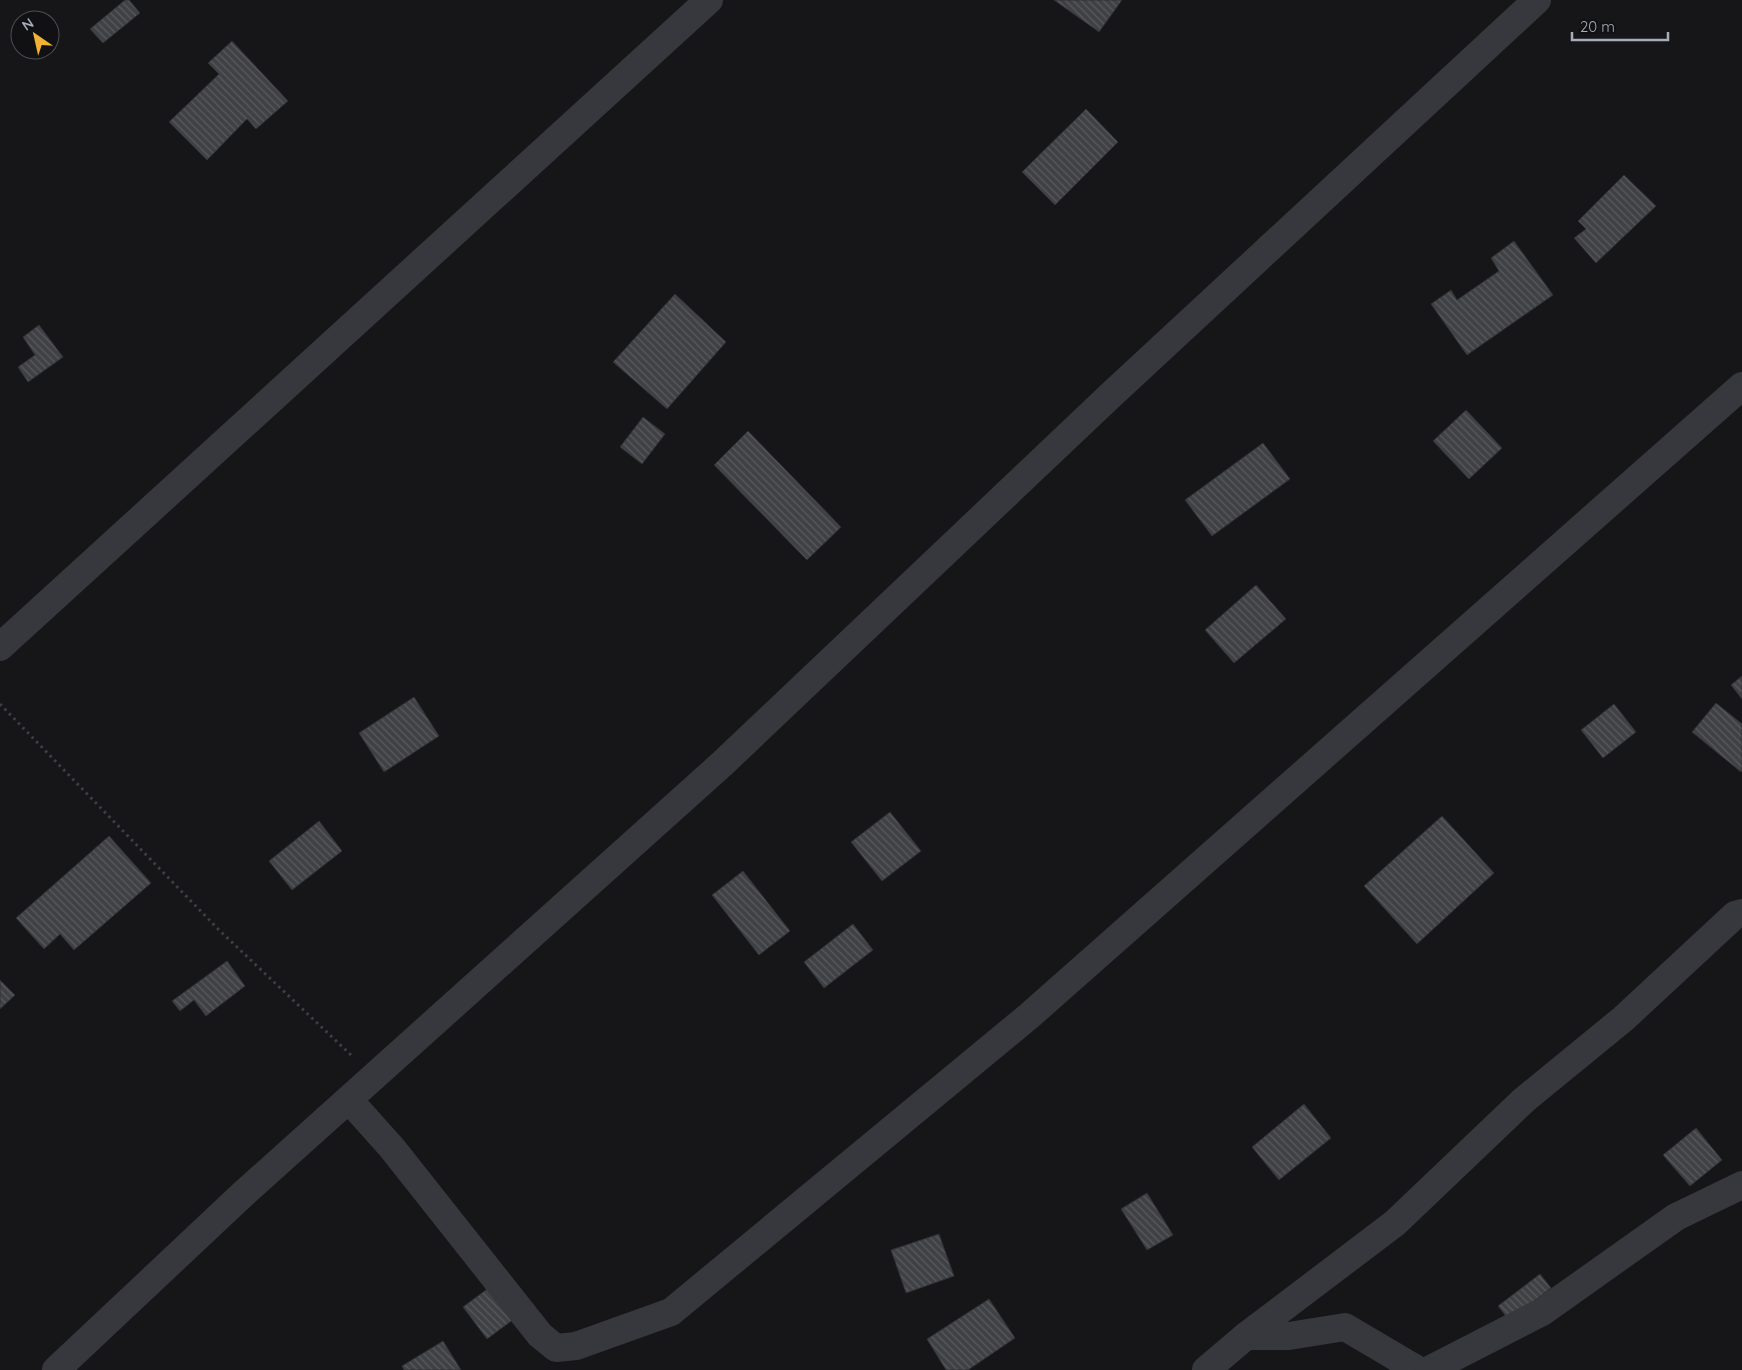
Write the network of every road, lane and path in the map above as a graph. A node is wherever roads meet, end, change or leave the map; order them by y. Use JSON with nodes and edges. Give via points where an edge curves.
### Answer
{"nodes":[{"id":1,"x":709,"y":0,"type":"edge"},
{"id":2,"x":1537,"y":0,"type":"edge"},
{"id":3,"x":1742,"y":386,"type":"edge"},
{"id":4,"x":0,"y":647,"type":"edge"},
{"id":5,"x":0,"y":704,"type":"edge"},
{"id":6,"x":1742,"y":913,"type":"edge"},
{"id":7,"x":373,"y":1076,"type":"junction"},
{"id":8,"x":349,"y":1100,"type":"junction"},
{"id":9,"x":1742,"y":1185,"type":"edge"},
{"id":10,"x":1246,"y":1336,"type":"junction"},
{"id":11,"x":56,"y":1370,"type":"edge"},
{"id":12,"x":1206,"y":1370,"type":"edge"},
{"id":13,"x":1418,"y":1370,"type":"edge"},
{"id":14,"x":1429,"y":1370,"type":"edge"}],
"edges":[{"from":1,"to":4,"type":"street"},
{"from":2,"to":7,"type":"street","via":[[1112,394],[723,763]]},
{"from":3,"to":8,"type":"street","via":[[1029,1016],[671,1312],[576,1346],[556,1348],[540,1335],[392,1148]]},
{"from":5,"to":7,"type":"path","via":[[219,930]]},
{"from":6,"to":10,"type":"street","via":[[1735,915],[1623,1020],[1524,1100],[1396,1224]]},
{"from":7,"to":8,"type":"street"},
{"from":8,"to":11,"type":"street","via":[[242,1195]]},
{"from":9,"to":14,"type":"street","via":[[1676,1217],[1542,1312]]},
{"from":10,"to":12,"type":"street"},
{"from":10,"to":13,"type":"street","via":[[1289,1336],[1344,1328]]}]}
